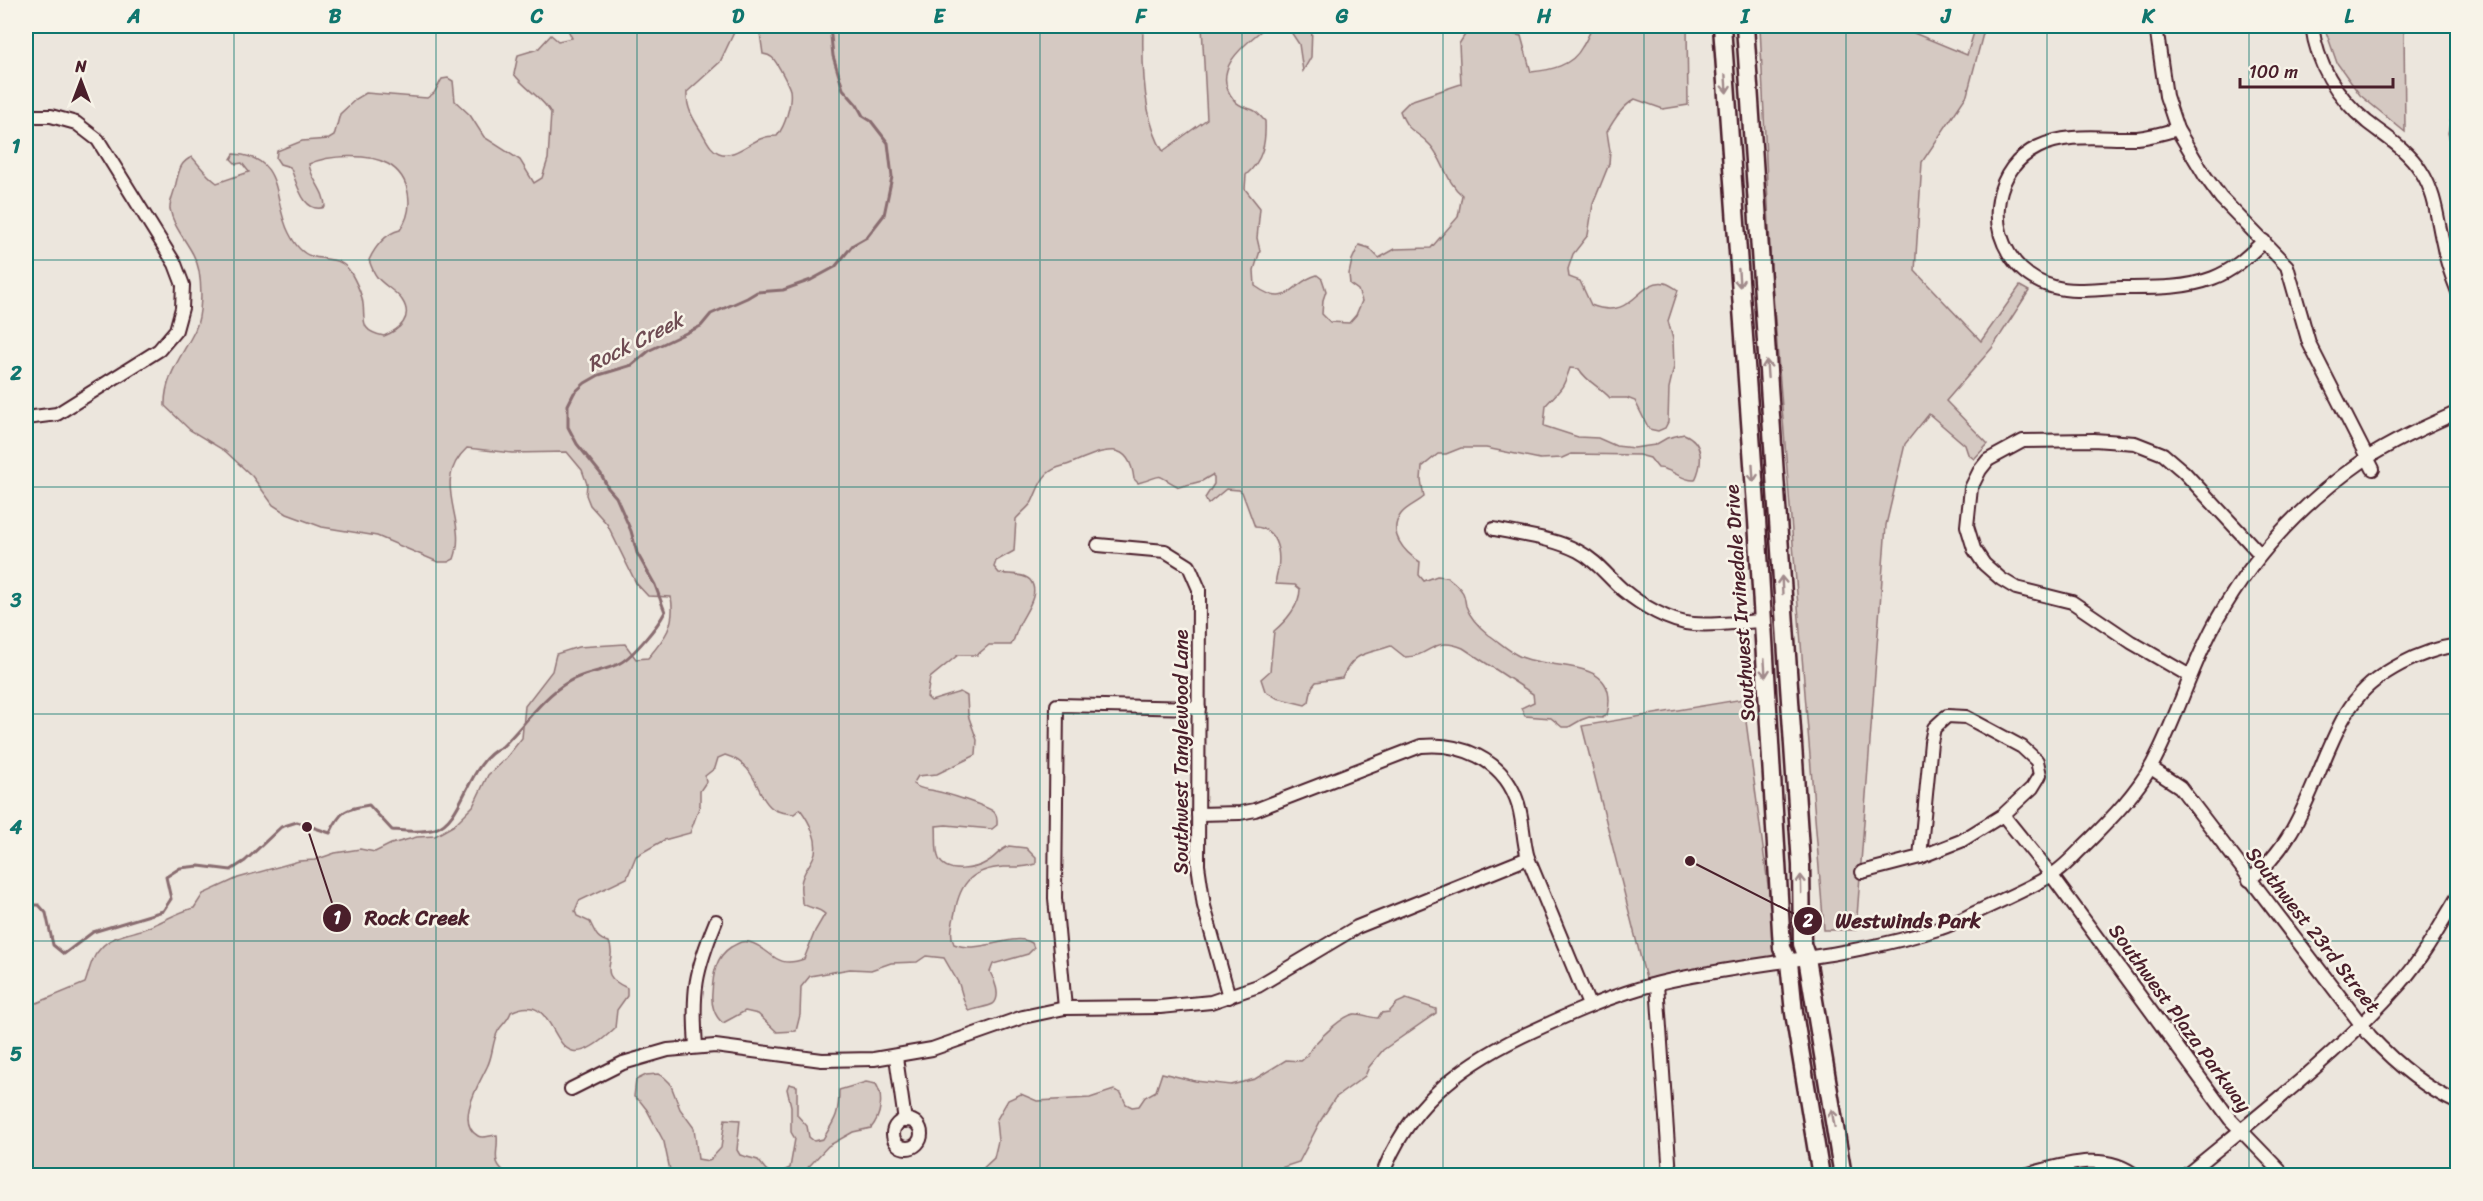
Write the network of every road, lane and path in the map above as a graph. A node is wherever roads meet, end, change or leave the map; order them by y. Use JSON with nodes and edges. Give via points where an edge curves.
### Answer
{"nodes":[{"id":1,"x":1722,"y":26,"type":"edge"},
{"id":2,"x":1745,"y":26,"type":"edge"},
{"id":3,"x":2156,"y":26,"type":"edge"},
{"id":4,"x":2312,"y":26,"type":"edge"},
{"id":5,"x":26,"y":116,"type":"edge"},
{"id":6,"x":2177,"y":129,"type":"junction"},
{"id":7,"x":2264,"y":241,"type":"junction"},
{"id":8,"x":2457,"y":292,"type":"edge"},
{"id":9,"x":1769,"y":405,"type":"junction"},
{"id":10,"x":1748,"y":407,"type":"junction"},
{"id":11,"x":2457,"y":412,"type":"edge"},
{"id":12,"x":26,"y":418,"type":"edge"},
{"id":13,"x":2370,"y":464,"type":"junction"},
{"id":14,"x":1494,"y":529,"type":"dead end"},
{"id":15,"x":1098,"y":545,"type":"dead end"},
{"id":16,"x":2260,"y":554,"type":"junction"},
{"id":17,"x":1762,"y":621,"type":"junction"},
{"id":18,"x":2457,"y":645,"type":"edge"},
{"id":19,"x":2190,"y":675,"type":"junction"},
{"id":20,"x":1199,"y":708,"type":"junction"},
{"id":21,"x":2151,"y":768,"type":"junction"},
{"id":22,"x":1198,"y":814,"type":"junction"},
{"id":23,"x":2003,"y":815,"type":"junction"},
{"id":24,"x":1920,"y":857,"type":"junction"},
{"id":25,"x":1528,"y":858,"type":"junction"},
{"id":26,"x":1862,"y":872,"type":"dead end"},
{"id":27,"x":2052,"y":876,"type":"junction"},
{"id":28,"x":2248,"y":880,"type":"junction"},
{"id":29,"x":2457,"y":896,"type":"edge"},
{"id":30,"x":716,"y":921,"type":"dead end"},
{"id":31,"x":1807,"y":958,"type":"junction"},
{"id":32,"x":1789,"y":962,"type":"junction"},
{"id":33,"x":1657,"y":984,"type":"junction"},
{"id":34,"x":1229,"y":997,"type":"junction"},
{"id":35,"x":1589,"y":1005,"type":"junction"},
{"id":36,"x":1065,"y":1008,"type":"junction"},
{"id":37,"x":2360,"y":1025,"type":"junction"},
{"id":38,"x":696,"y":1046,"type":"junction"},
{"id":39,"x":896,"y":1057,"type":"junction"},
{"id":40,"x":571,"y":1089,"type":"dead end"},
{"id":41,"x":2457,"y":1103,"type":"edge"},
{"id":42,"x":905,"y":1121,"type":"dead end"},
{"id":43,"x":2239,"y":1131,"type":"junction"},
{"id":44,"x":1382,"y":1176,"type":"edge"},
{"id":45,"x":1670,"y":1176,"type":"edge"},
{"id":46,"x":1821,"y":1176,"type":"edge"},
{"id":47,"x":1843,"y":1176,"type":"edge"},
{"id":48,"x":2021,"y":1176,"type":"edge"},
{"id":49,"x":2136,"y":1176,"type":"edge"},
{"id":50,"x":2185,"y":1176,"type":"edge"},
{"id":51,"x":2285,"y":1176,"type":"edge"}],
"edges":[{"from":1,"to":10,"type":"main road","name":"Southwest Irvinedale Drive","one_way":true},
{"from":9,"to":2,"type":"main road","one_way":true},
{"from":3,"to":6,"type":"street","via":[[2166,96]]},
{"from":4,"to":8,"type":"street","via":[[2323,67],[2340,96],[2404,150],[2421,171],[2434,197],[2442,243]]},
{"from":5,"to":12,"type":"street","via":[[51,116],[76,123],[98,140],[175,264],[183,285],[176,330],[159,350],[57,414]]},
{"from":6,"to":7,"type":"street","via":[[2221,198]]},
{"from":6,"to":7,"type":"street","via":[[2140,138],[2056,139],[2028,152],[2005,179],[1998,207],[1998,224],[2010,256],[2030,276],[2054,287],[2159,288],[2213,278],[2248,258]]},
{"from":7,"to":13,"type":"street","via":[[2287,266],[2309,343]]},
{"from":9,"to":10,"type":"main road"},
{"from":31,"to":9,"type":"main road","one_way":true,"via":[[1802,945],[1801,865]]},
{"from":10,"to":17,"type":"main road","name":"Southwest Irvinedale Drive","one_way":true},
{"from":11,"to":13,"type":"street"},
{"from":13,"to":16,"type":"street","via":[[2310,502]]},
{"from":14,"to":17,"type":"street","via":[[1554,541],[1577,550],[1593,559],[1625,591],[1677,621],[1703,625]]},
{"from":15,"to":20,"type":"street","name":"Southwest Tanglewood Lane","via":[[1165,551],[1189,566],[1201,603]]},
{"from":16,"to":19,"type":"street","via":[[2217,619]]},
{"from":16,"to":19,"type":"street","via":[[2184,472],[2163,454],[2135,442],[2024,441],[1988,460],[1980,470],[1971,488],[1966,526],[1984,564],[2016,588],[2072,602]]},
{"from":17,"to":32,"type":"main road","name":"Southwest Irvinedale Drive","one_way":true,"via":[[1782,948]]},
{"from":18,"to":28,"type":"street","via":[[2422,653],[2384,673],[2358,696],[2340,723],[2289,837],[2265,867]]},
{"from":19,"to":21,"type":"street"},
{"from":20,"to":22,"type":"street","name":"Southwest Tanglewood Lane"},
{"from":20,"to":36,"type":"street","via":[[1057,705],[1054,898]]},
{"from":21,"to":27,"type":"street","via":[[2116,813]]},
{"from":21,"to":28,"type":"street","name":"Southwest 23rd Street","via":[[2180,788]]},
{"from":22,"to":25,"type":"street","via":[[1255,810],[1404,751],[1420,746],[1449,746],[1478,755],[1509,784],[1518,805]]},
{"from":22,"to":34,"type":"street","name":"Southwest Tanglewood Lane","via":[[1202,895]]},
{"from":23,"to":24,"type":"street","via":[[1961,841]]},
{"from":23,"to":24,"type":"street","via":[[2032,788],[2040,775],[2037,761],[2022,747],[1966,717],[1947,716],[1934,728],[1931,742]]},
{"from":23,"to":27,"type":"street","name":"Southwest Plaza Parkway"},
{"from":24,"to":26,"type":"street"},
{"from":25,"to":34,"type":"street","via":[[1357,927],[1279,976]]},
{"from":25,"to":35,"type":"street"},
{"from":27,"to":31,"type":"street","via":[[1942,928]]},
{"from":27,"to":43,"type":"street","name":"Southwest Plaza Parkway"},
{"from":28,"to":37,"type":"street","name":"Southwest 23rd Street"},
{"from":29,"to":37,"type":"street","via":[[2401,983]]},
{"from":30,"to":38,"type":"street","via":[[695,980]]},
{"from":31,"to":32,"type":"street"},
{"from":47,"to":31,"type":"main road","one_way":true},
{"from":32,"to":33,"type":"street"},
{"from":32,"to":46,"type":"main road","name":"Southwest Irvinedale Drive"},
{"from":33,"to":35,"type":"street"},
{"from":33,"to":45,"type":"street"},
{"from":34,"to":36,"type":"street","via":[[1186,1006]]},
{"from":35,"to":44,"type":"street","via":[[1498,1048],[1456,1074],[1408,1126]]},
{"from":36,"to":39,"type":"street","via":[[1023,1017],[960,1041]]},
{"from":37,"to":41,"type":"street","name":"Southwest 23rd Street","via":[[2392,1060]]},
{"from":37,"to":43,"type":"street"},
{"from":38,"to":39,"type":"street","via":[[740,1047],[822,1060]]},
{"from":38,"to":40,"type":"street","via":[[645,1055]]},
{"from":39,"to":42,"type":"street"},
{"from":43,"to":50,"type":"street"},
{"from":43,"to":51,"type":"street","name":"Southwest Plaza Parkway"},
{"from":48,"to":49,"type":"street","via":[[2098,1161],[2122,1165]]}]}
